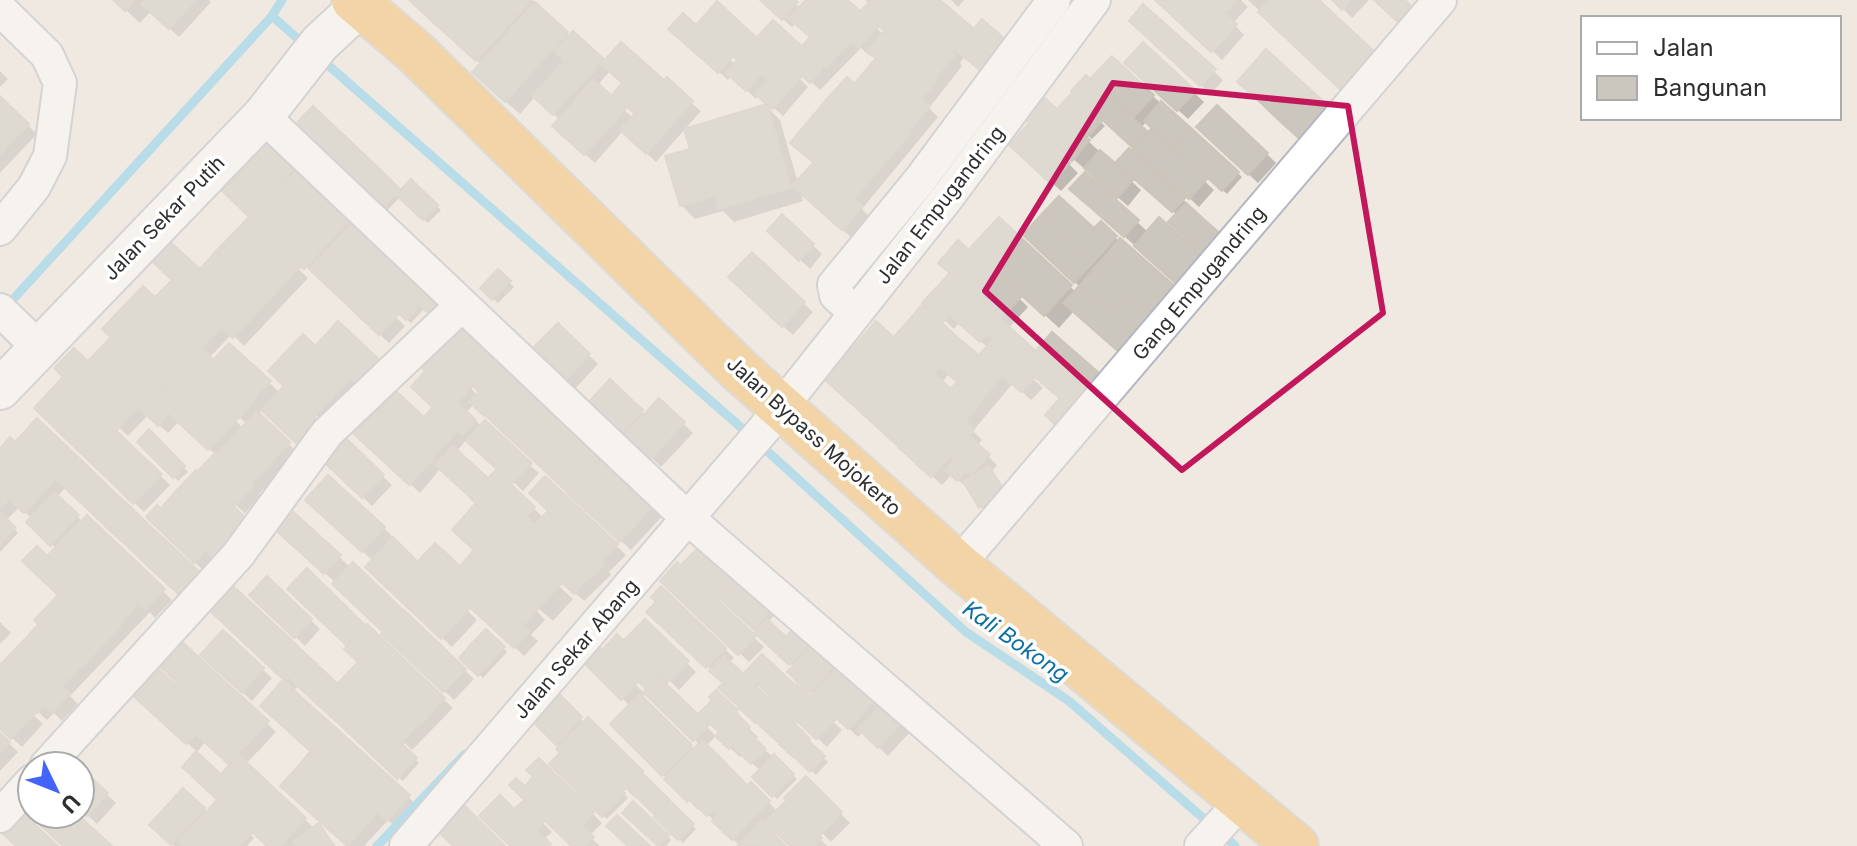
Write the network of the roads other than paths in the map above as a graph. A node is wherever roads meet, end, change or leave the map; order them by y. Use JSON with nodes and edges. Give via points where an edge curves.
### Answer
{"nodes":[{"id":1,"x":1054,"y":0,"type":"edge"},
{"id":2,"x":1094,"y":0,"type":"edge"},
{"id":3,"x":1440,"y":0,"type":"edge"},
{"id":4,"x":347,"y":2,"type":"edge"},
{"id":5,"x":0,"y":9,"type":"edge"},
{"id":6,"x":263,"y":116,"type":"junction"},
{"id":7,"x":933,"y":189,"type":"junction"},
{"id":8,"x":0,"y":229,"type":"edge"},
{"id":9,"x":461,"y":306,"type":"junction"},
{"id":10,"x":5,"y":314,"type":"edge"},
{"id":11,"x":39,"y":348,"type":"junction"},
{"id":12,"x":0,"y":389,"type":"edge"},
{"id":13,"x":763,"y":429,"type":"junction"},
{"id":14,"x":681,"y":512,"type":"junction"},
{"id":15,"x":958,"y":565,"type":"junction"},
{"id":16,"x":61,"y":750,"type":"edge"},
{"id":17,"x":16,"y":798,"type":"edge"},
{"id":18,"x":0,"y":816,"type":"edge"},
{"id":19,"x":1218,"y":827,"type":"edge"},
{"id":20,"x":406,"y":846,"type":"edge"},
{"id":21,"x":1066,"y":846,"type":"edge"},
{"id":22,"x":1296,"y":846,"type":"edge"}],
"edges":[{"from":1,"to":7,"type":"street"},
{"from":2,"to":7,"type":"street","name":"Jalan Empugandring"},
{"from":3,"to":15,"type":"street","name":"Gang Empugandring"},
{"from":4,"to":6,"type":"street","name":"Jalan Sekar Putih"},
{"from":4,"to":13,"type":"highway","name":"Jalan Bypass Mojokerto","via":[[415,52],[737,368]]},
{"from":5,"to":8,"type":"street","via":[[47,55],[60,83],[50,156],[34,187]]},
{"from":6,"to":9,"type":"street"},
{"from":6,"to":11,"type":"street","name":"Jalan Sekar Putih"},
{"from":7,"to":13,"type":"street","name":"Jalan Empugandring"},
{"from":9,"to":14,"type":"street"},
{"from":9,"to":16,"type":"street","via":[[327,433],[238,555]]},
{"from":10,"to":11,"type":"street"},
{"from":11,"to":12,"type":"street","name":"Jalan Sekar Putih"},
{"from":13,"to":14,"type":"street","name":"Jalan Sekar Abang"},
{"from":13,"to":15,"type":"highway","name":"Jalan Bypass Mojokerto"},
{"from":14,"to":20,"type":"street","name":"Jalan Sekar Abang"},
{"from":14,"to":21,"type":"street"},
{"from":15,"to":19,"type":"highway","name":"Jalan Bypass Mojokerto"},
{"from":17,"to":18,"type":"street"},
{"from":19,"to":22,"type":"highway","name":"Jalan Bypass Mojokerto"}]}
